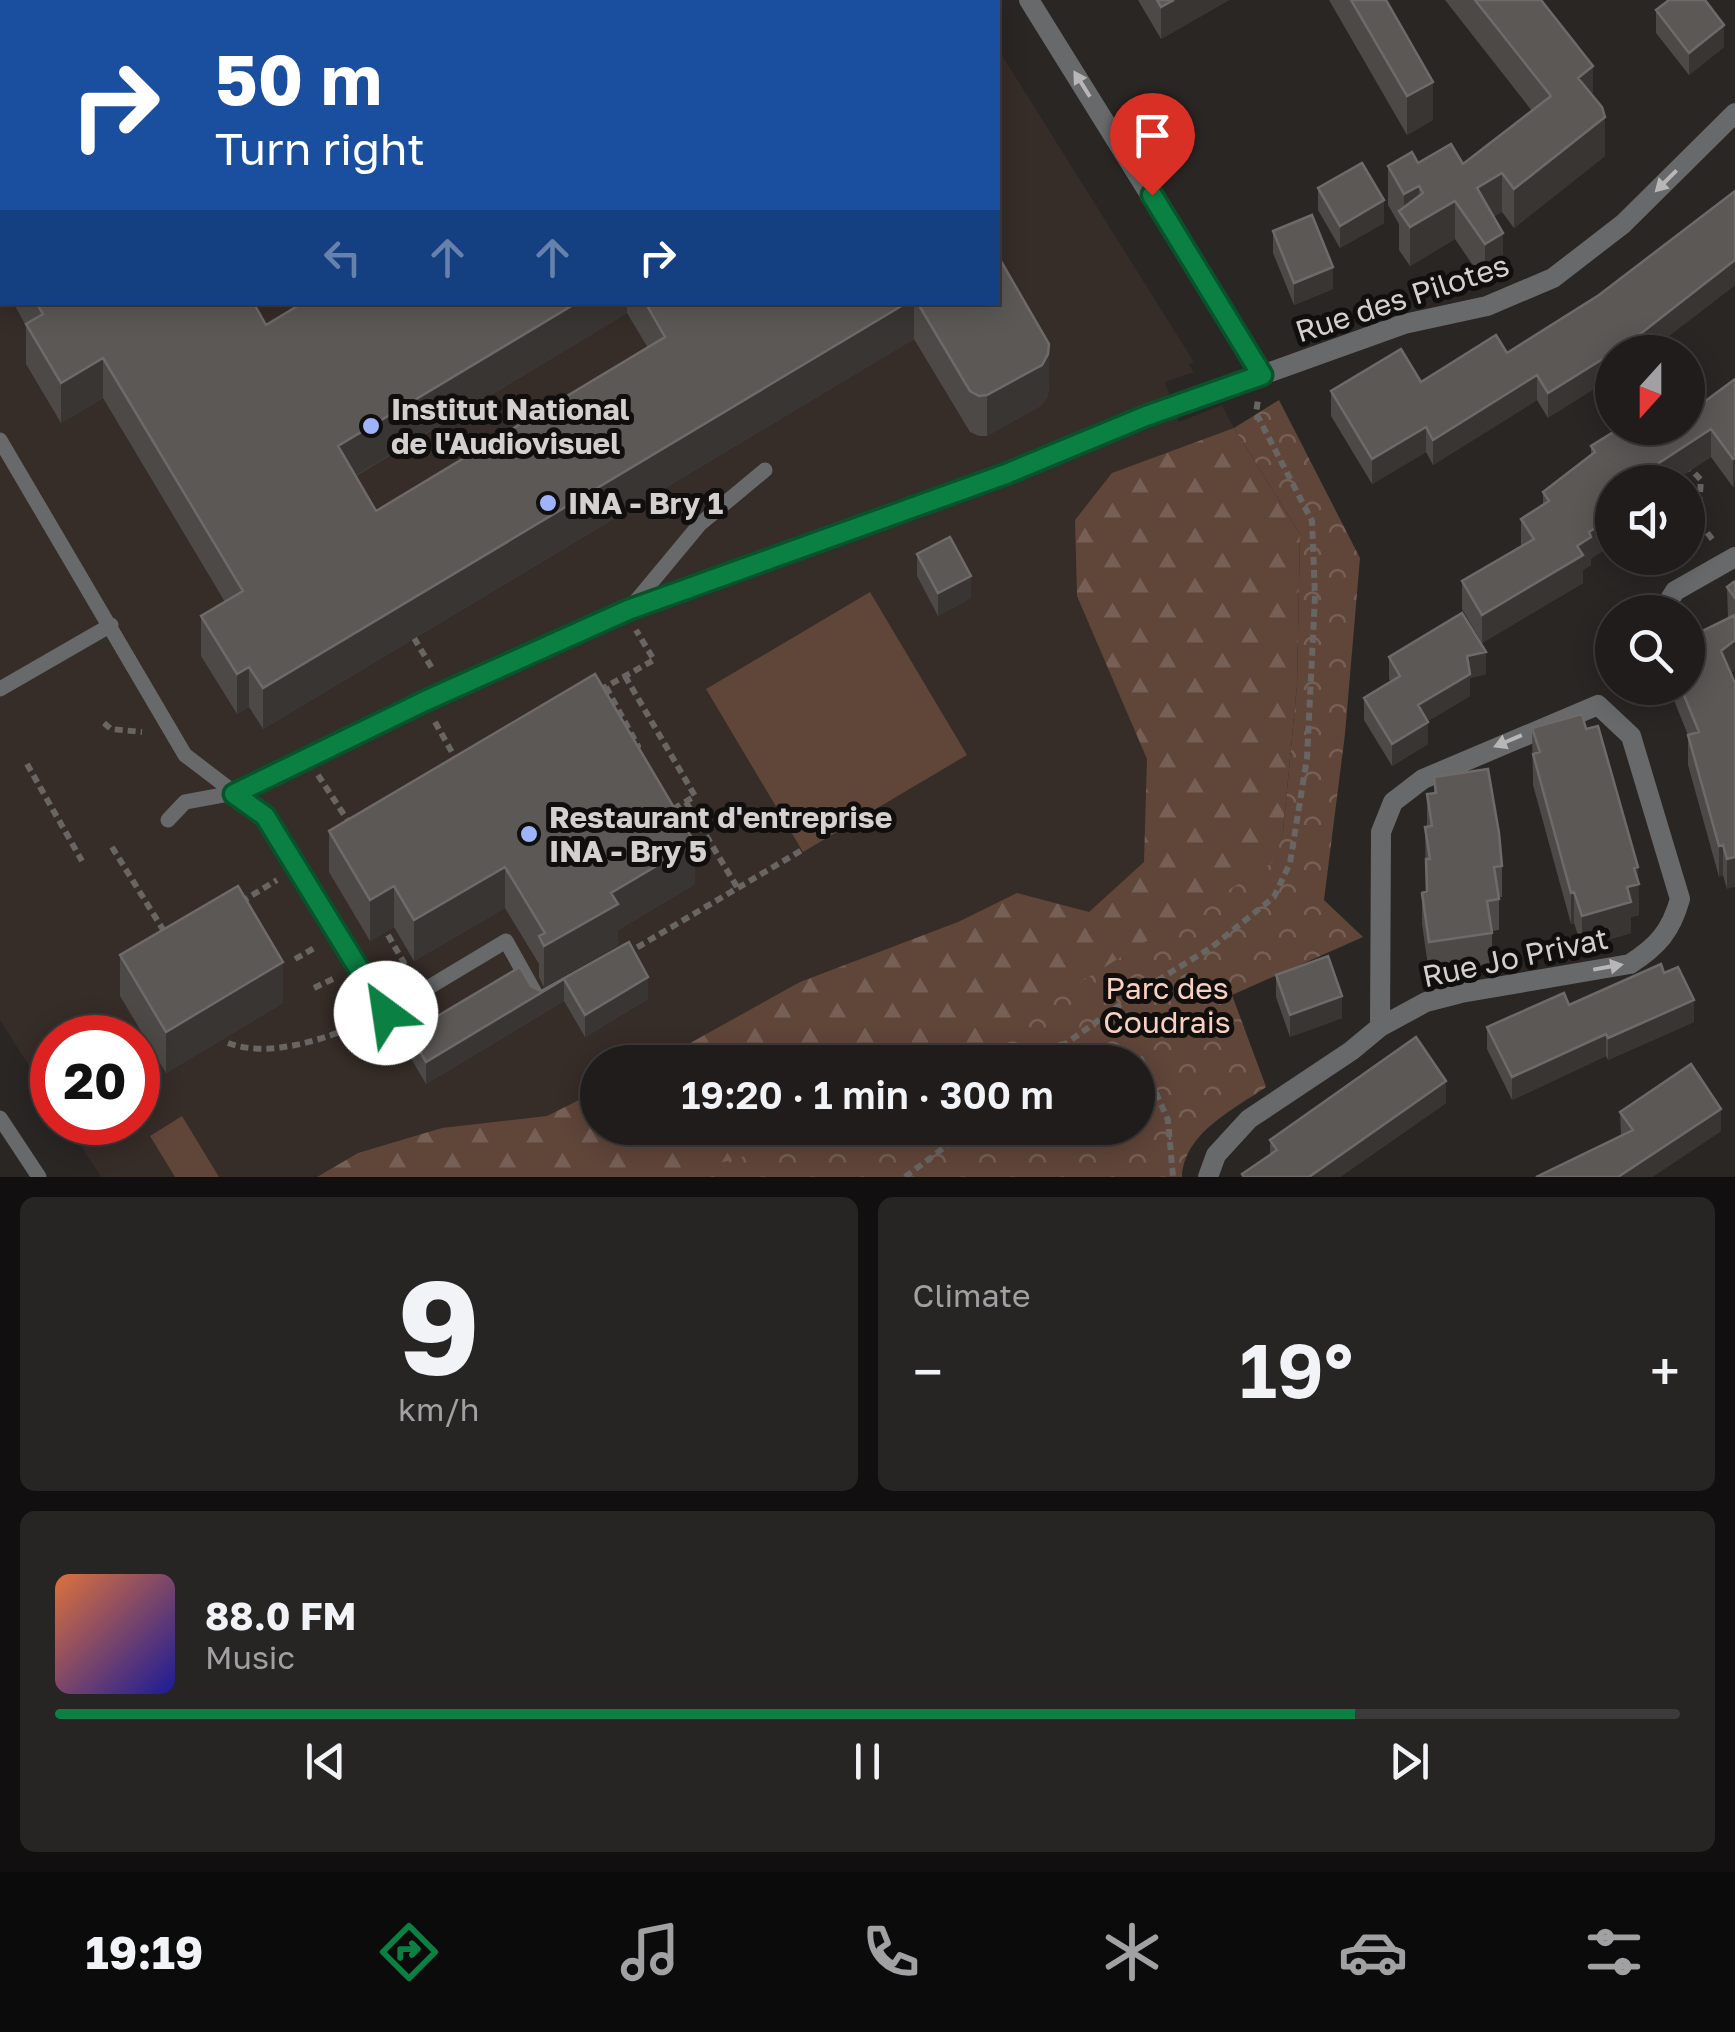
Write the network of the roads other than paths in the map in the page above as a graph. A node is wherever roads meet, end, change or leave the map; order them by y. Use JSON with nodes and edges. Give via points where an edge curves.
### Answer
{"nodes":[{"id":1,"x":1030,"y":0,"type":"edge"},
{"id":2,"x":1735,"y":113,"type":"edge"},
{"id":3,"x":1262,"y":375,"type":"junction"},
{"id":4,"x":0,"y":440,"type":"edge"},
{"id":5,"x":765,"y":470,"type":"dead end"},
{"id":6,"x":1732,"y":559,"type":"edge"},
{"id":7,"x":1673,"y":595,"type":"edge"},
{"id":8,"x":628,"y":610,"type":"junction"},
{"id":9,"x":111,"y":625,"type":"junction"},
{"id":10,"x":0,"y":689,"type":"edge"},
{"id":11,"x":234,"y":794,"type":"junction"},
{"id":12,"x":168,"y":820,"type":"dead end"},
{"id":13,"x":557,"y":993,"type":"edge"},
{"id":14,"x":1380,"y":1027,"type":"junction"},
{"id":15,"x":0,"y":1118,"type":"edge"},
{"id":16,"x":39,"y":1177,"type":"edge"},
{"id":17,"x":1208,"y":1177,"type":"edge"}],
"edges":[{"from":3,"to":1,"type":"street","one_way":true},
{"from":2,"to":3,"type":"street","name":"Rue des Pilotes","one_way":true,"via":[[1623,224],[1553,278],[1487,306],[1404,324]]},
{"from":3,"to":8,"type":"lane"},
{"from":4,"to":9,"type":"lane"},
{"from":5,"to":8,"type":"lane","via":[[700,524]]},
{"from":6,"to":7,"type":"street"},
{"from":8,"to":11,"type":"lane"},
{"from":9,"to":10,"type":"lane"},
{"from":9,"to":11,"type":"lane","via":[[186,755]]},
{"from":11,"to":12,"type":"lane","via":[[184,802]]},
{"from":11,"to":13,"type":"lane","via":[[265,816],[386,1013],[506,940],[540,1002]]},
{"from":14,"to":14,"type":"street","name":"Rue Jo Privat","one_way":true,"via":[[1426,1002],[1461,993],[1630,964],[1674,924],[1680,899],[1631,736],[1598,705],[1423,779],[1393,802],[1381,832]]},
{"from":14,"to":17,"type":"street","name":"Rue Jo Privat","via":[[1249,1119],[1216,1155]]},
{"from":15,"to":16,"type":"lane"}]}
